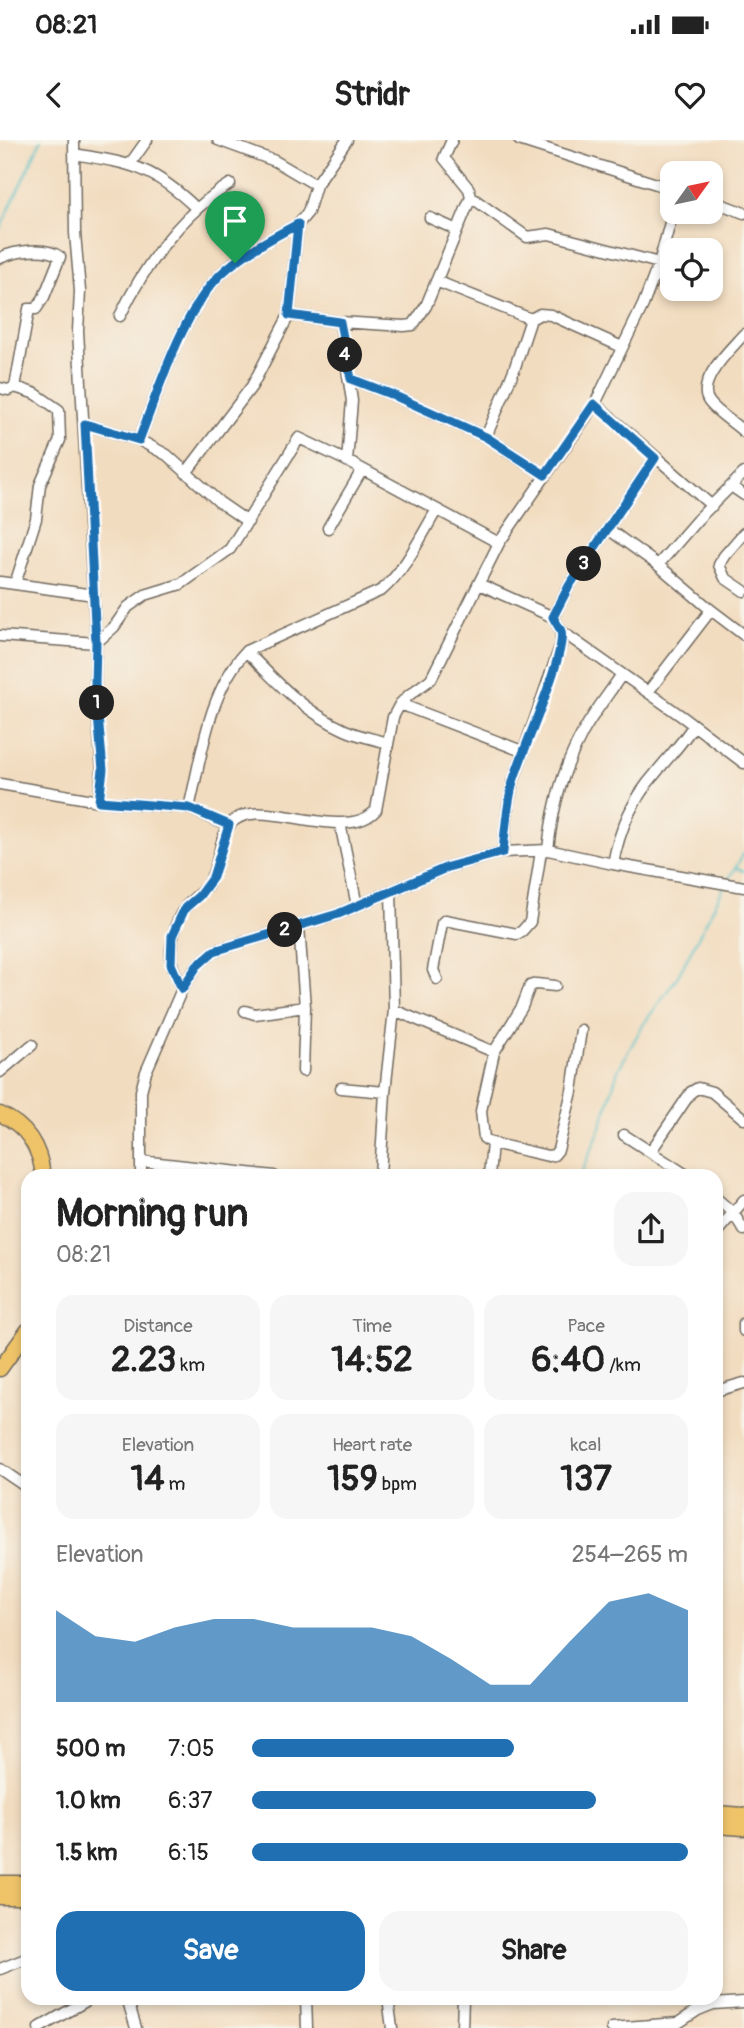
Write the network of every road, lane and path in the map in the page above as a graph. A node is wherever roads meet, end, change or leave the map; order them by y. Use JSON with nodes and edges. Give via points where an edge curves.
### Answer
{"nodes":[{"id":1,"x":74,"y":140,"type":"edge"},
{"id":2,"x":147,"y":140,"type":"edge"},
{"id":3,"x":218,"y":140,"type":"edge"},
{"id":4,"x":347,"y":140,"type":"edge"},
{"id":5,"x":452,"y":140,"type":"edge"},
{"id":6,"x":519,"y":140,"type":"edge"},
{"id":7,"x":74,"y":154,"type":"junction"},
{"id":8,"x":130,"y":164,"type":"junction"},
{"id":9,"x":230,"y":184,"type":"dead end"},
{"id":10,"x":316,"y":185,"type":"junction"},
{"id":11,"x":660,"y":185,"type":"edge"},
{"id":12,"x":471,"y":197,"type":"junction"},
{"id":13,"x":723,"y":205,"type":"edge"},
{"id":14,"x":197,"y":209,"type":"junction"},
{"id":15,"x":744,"y":213,"type":"edge"},
{"id":16,"x":430,"y":218,"type":"dead end"},
{"id":17,"x":298,"y":224,"type":"junction"},
{"id":18,"x":670,"y":224,"type":"edge"},
{"id":19,"x":457,"y":230,"type":"junction"},
{"id":20,"x":0,"y":258,"type":"edge"},
{"id":21,"x":659,"y":263,"type":"junction"},
{"id":22,"x":436,"y":281,"type":"junction"},
{"id":23,"x":289,"y":315,"type":"junction"},
{"id":24,"x":120,"y":316,"type":"dead end"},
{"id":25,"x":531,"y":319,"type":"junction"},
{"id":26,"x":340,"y":322,"type":"junction"},
{"id":27,"x":744,"y":334,"type":"edge"},
{"id":28,"x":622,"y":347,"type":"junction"},
{"id":29,"x":351,"y":379,"type":"junction"},
{"id":30,"x":15,"y":387,"type":"junction"},
{"id":31,"x":0,"y":388,"type":"edge"},
{"id":32,"x":594,"y":404,"type":"junction"},
{"id":33,"x":85,"y":424,"type":"junction"},
{"id":34,"x":744,"y":432,"type":"edge"},
{"id":35,"x":486,"y":437,"type":"junction"},
{"id":36,"x":139,"y":440,"type":"junction"},
{"id":37,"x":655,"y":458,"type":"junction"},
{"id":38,"x":347,"y":461,"type":"junction"},
{"id":39,"x":362,"y":471,"type":"junction"},
{"id":40,"x":186,"y":473,"type":"junction"},
{"id":41,"x":744,"y":473,"type":"edge"},
{"id":42,"x":545,"y":475,"type":"junction"},
{"id":43,"x":731,"y":486,"type":"junction"},
{"id":44,"x":744,"y":495,"type":"edge"},
{"id":45,"x":712,"y":506,"type":"junction"},
{"id":46,"x":436,"y":510,"type":"junction"},
{"id":47,"x":248,"y":522,"type":"junction"},
{"id":48,"x":328,"y":528,"type":"dead end"},
{"id":49,"x":608,"y":529,"type":"junction"},
{"id":50,"x":744,"y":533,"type":"edge"},
{"id":51,"x":499,"y":543,"type":"junction"},
{"id":52,"x":659,"y":565,"type":"junction"},
{"id":53,"x":0,"y":582,"type":"edge"},
{"id":54,"x":15,"y":583,"type":"junction"},
{"id":55,"x":479,"y":584,"type":"junction"},
{"id":56,"x":744,"y":591,"type":"edge"},
{"id":57,"x":94,"y":595,"type":"junction"},
{"id":58,"x":711,"y":611,"type":"junction"},
{"id":59,"x":553,"y":617,"type":"junction"},
{"id":60,"x":561,"y":631,"type":"junction"},
{"id":61,"x":744,"y":635,"type":"edge"},
{"id":62,"x":0,"y":636,"type":"edge"},
{"id":63,"x":96,"y":643,"type":"junction"},
{"id":64,"x":246,"y":651,"type":"junction"},
{"id":65,"x":622,"y":674,"type":"junction"},
{"id":66,"x":648,"y":692,"type":"junction"},
{"id":67,"x":400,"y":704,"type":"junction"},
{"id":68,"x":693,"y":726,"type":"junction"},
{"id":69,"x":388,"y":743,"type":"junction"},
{"id":70,"x":522,"y":751,"type":"junction"},
{"id":71,"x":744,"y":763,"type":"edge"},
{"id":72,"x":0,"y":784,"type":"edge"},
{"id":73,"x":99,"y":801,"type":"junction"},
{"id":74,"x":189,"y":808,"type":"junction"},
{"id":75,"x":340,"y":823,"type":"junction"},
{"id":76,"x":229,"y":825,"type":"junction"},
{"id":77,"x":545,"y":850,"type":"junction"},
{"id":78,"x":503,"y":852,"type":"junction"},
{"id":79,"x":613,"y":864,"type":"junction"},
{"id":80,"x":744,"y":887,"type":"edge"},
{"id":81,"x":391,"y":891,"type":"junction"},
{"id":82,"x":357,"y":906,"type":"junction"},
{"id":83,"x":299,"y":926,"type":"junction"},
{"id":84,"x":437,"y":979,"type":"dead end"},
{"id":85,"x":555,"y":986,"type":"dead end"},
{"id":86,"x":182,"y":989,"type":"junction"},
{"id":87,"x":305,"y":1007,"type":"junction"},
{"id":88,"x":245,"y":1010,"type":"dead end"},
{"id":89,"x":394,"y":1010,"type":"junction"},
{"id":90,"x":581,"y":1030,"type":"dead end"},
{"id":91,"x":32,"y":1045,"type":"dead end"},
{"id":92,"x":494,"y":1052,"type":"junction"},
{"id":93,"x":0,"y":1072,"type":"edge"},
{"id":94,"x":303,"y":1072,"type":"dead end"},
{"id":95,"x":341,"y":1088,"type":"dead end"},
{"id":96,"x":385,"y":1092,"type":"junction"},
{"id":97,"x":0,"y":1114,"type":"edge"},
{"id":98,"x":744,"y":1119,"type":"edge"},
{"id":99,"x":624,"y":1135,"type":"dead end"},
{"id":100,"x":492,"y":1143,"type":"junction"},
{"id":101,"x":651,"y":1151,"type":"junction"},
{"id":102,"x":141,"y":1161,"type":"junction"},
{"id":103,"x":42,"y":1169,"type":"edge"},
{"id":104,"x":141,"y":1169,"type":"edge"},
{"id":105,"x":212,"y":1169,"type":"edge"},
{"id":106,"x":380,"y":1169,"type":"edge"},
{"id":107,"x":490,"y":1169,"type":"edge"},
{"id":108,"x":678,"y":1169,"type":"edge"},
{"id":109,"x":744,"y":1200,"type":"edge"},
{"id":110,"x":723,"y":1204,"type":"edge"},
{"id":111,"x":733,"y":1213,"type":"junction"},
{"id":112,"x":723,"y":1225,"type":"edge"},
{"id":113,"x":744,"y":1230,"type":"edge"},
{"id":114,"x":744,"y":1323,"type":"edge"},
{"id":115,"x":744,"y":1331,"type":"edge"},
{"id":116,"x":21,"y":1340,"type":"edge"},
{"id":117,"x":0,"y":1369,"type":"edge"},
{"id":118,"x":744,"y":1383,"type":"edge"},
{"id":119,"x":723,"y":1389,"type":"edge"},
{"id":120,"x":0,"y":1469,"type":"edge"},
{"id":121,"x":21,"y":1483,"type":"edge"},
{"id":122,"x":723,"y":1814,"type":"edge"},
{"id":123,"x":744,"y":1815,"type":"edge"},
{"id":124,"x":723,"y":1827,"type":"edge"},
{"id":125,"x":744,"y":1829,"type":"edge"},
{"id":126,"x":0,"y":1883,"type":"edge"},
{"id":127,"x":21,"y":1883,"type":"edge"},
{"id":128,"x":0,"y":1897,"type":"edge"},
{"id":129,"x":21,"y":1897,"type":"edge"},
{"id":130,"x":21,"y":1961,"type":"edge"},
{"id":131,"x":0,"y":1969,"type":"edge"},
{"id":132,"x":744,"y":2002,"type":"edge"},
{"id":133,"x":723,"y":2003,"type":"edge"},
{"id":134,"x":79,"y":2005,"type":"edge"},
{"id":135,"x":129,"y":2005,"type":"edge"},
{"id":136,"x":306,"y":2005,"type":"edge"},
{"id":137,"x":389,"y":2005,"type":"edge"},
{"id":138,"x":463,"y":2005,"type":"edge"},
{"id":139,"x":710,"y":2005,"type":"edge"},
{"id":140,"x":642,"y":2027,"type":"edge"},
{"id":141,"x":39,"y":2028,"type":"edge"},
{"id":142,"x":136,"y":2028,"type":"edge"},
{"id":143,"x":307,"y":2028,"type":"edge"},
{"id":144,"x":392,"y":2028,"type":"edge"},
{"id":145,"x":462,"y":2028,"type":"edge"},
{"id":146,"x":612,"y":2028,"type":"edge"}],
"edges":[{"from":1,"to":7,"type":"street"},
{"from":2,"to":8,"type":"street"},
{"from":3,"to":10,"type":"street","via":[[275,161]]},
{"from":4,"to":10,"type":"street"},
{"from":5,"to":12,"type":"street","via":[[444,158]]},
{"from":6,"to":11,"type":"street"},
{"from":7,"to":8,"type":"street"},
{"from":7,"to":33,"type":"street"},
{"from":8,"to":14,"type":"street","via":[[158,177]]},
{"from":9,"to":14,"type":"street"},
{"from":10,"to":17,"type":"street","via":[[308,212]]},
{"from":12,"to":19,"type":"street"},
{"from":12,"to":21,"type":"street","via":[[527,237],[549,234]]},
{"from":13,"to":15,"type":"street"},
{"from":14,"to":24,"type":"street","via":[[145,271]]},
{"from":16,"to":19,"type":"street"},
{"from":17,"to":23,"type":"street"},
{"from":17,"to":36,"type":"street","via":[[235,263],[208,290],[186,326]]},
{"from":18,"to":21,"type":"street"},
{"from":19,"to":22,"type":"street"},
{"from":20,"to":30,"type":"street","via":[[45,250],[60,257],[44,297],[36,309],[29,309]]},
{"from":21,"to":28,"type":"street"},
{"from":22,"to":25,"type":"street"},
{"from":22,"to":26,"type":"street","via":[[413,325]]},
{"from":23,"to":26,"type":"street"},
{"from":23,"to":40,"type":"street","via":[[252,386]]},
{"from":25,"to":28,"type":"street","via":[[551,315]]},
{"from":25,"to":35,"type":"street"},
{"from":26,"to":29,"type":"street"},
{"from":27,"to":34,"type":"street","via":[[712,372],[706,391],[711,404]]},
{"from":28,"to":32,"type":"street"},
{"from":29,"to":35,"type":"street"},
{"from":29,"to":38,"type":"street"},
{"from":30,"to":31,"type":"street"},
{"from":30,"to":54,"type":"street","via":[[37,394],[59,410],[60,440],[40,485],[36,519]]},
{"from":32,"to":37,"type":"street"},
{"from":32,"to":42,"type":"street"},
{"from":33,"to":36,"type":"street"},
{"from":33,"to":57,"type":"street"},
{"from":35,"to":42,"type":"street"},
{"from":36,"to":40,"type":"street","via":[[167,455]]},
{"from":37,"to":45,"type":"street"},
{"from":37,"to":49,"type":"street"},
{"from":38,"to":39,"type":"street"},
{"from":38,"to":47,"type":"street","via":[[299,438]]},
{"from":39,"to":46,"type":"street"},
{"from":39,"to":48,"type":"street"},
{"from":40,"to":47,"type":"street"},
{"from":41,"to":43,"type":"street"},
{"from":42,"to":51,"type":"street"},
{"from":43,"to":44,"type":"street"},
{"from":43,"to":45,"type":"street"},
{"from":45,"to":52,"type":"street"},
{"from":46,"to":51,"type":"street"},
{"from":46,"to":64,"type":"street","via":[[405,564],[382,590]]},
{"from":47,"to":63,"type":"street","via":[[230,548],[211,564],[181,584],[136,601]]},
{"from":49,"to":52,"type":"street"},
{"from":49,"to":59,"type":"street"},
{"from":50,"to":56,"type":"street","via":[[719,565],[725,578]]},
{"from":51,"to":55,"type":"street"},
{"from":52,"to":58,"type":"street"},
{"from":53,"to":54,"type":"street"},
{"from":54,"to":57,"type":"street"},
{"from":55,"to":59,"type":"street"},
{"from":55,"to":67,"type":"street","via":[[430,679]]},
{"from":57,"to":63,"type":"street"},
{"from":58,"to":61,"type":"street"},
{"from":58,"to":66,"type":"street"},
{"from":59,"to":60,"type":"street"},
{"from":60,"to":65,"type":"street"},
{"from":60,"to":70,"type":"street","via":[[553,671]]},
{"from":62,"to":63,"type":"street"},
{"from":63,"to":73,"type":"street","via":[[103,770]]},
{"from":64,"to":69,"type":"street","via":[[313,712],[347,731]]},
{"from":64,"to":74,"type":"street","via":[[220,688]]},
{"from":65,"to":66,"type":"street"},
{"from":65,"to":77,"type":"street","via":[[573,754]]},
{"from":66,"to":68,"type":"street"},
{"from":67,"to":69,"type":"street"},
{"from":67,"to":70,"type":"street"},
{"from":68,"to":71,"type":"street"},
{"from":68,"to":79,"type":"street","via":[[634,806]]},
{"from":69,"to":75,"type":"street","via":[[376,810],[366,818]]},
{"from":70,"to":78,"type":"street","via":[[508,806]]},
{"from":72,"to":73,"type":"street"},
{"from":73,"to":74,"type":"street"},
{"from":74,"to":76,"type":"street"},
{"from":75,"to":76,"type":"street","via":[[257,813],[242,815]]},
{"from":75,"to":82,"type":"street"},
{"from":76,"to":86,"type":"street","via":[[213,877],[185,908],[172,936],[171,964]]},
{"from":77,"to":78,"type":"street"},
{"from":77,"to":79,"type":"street"},
{"from":77,"to":84,"type":"street","via":[[527,927],[517,934],[445,920],[433,970]]},
{"from":78,"to":81,"type":"street","via":[[448,867]]},
{"from":79,"to":80,"type":"street"},
{"from":81,"to":82,"type":"street"},
{"from":81,"to":89,"type":"street"},
{"from":82,"to":83,"type":"street"},
{"from":83,"to":86,"type":"street","via":[[214,951]]},
{"from":83,"to":87,"type":"street"},
{"from":85,"to":92,"type":"street","via":[[530,986]]},
{"from":86,"to":102,"type":"street","via":[[141,1091]]},
{"from":87,"to":88,"type":"street","via":[[255,1014]]},
{"from":87,"to":94,"type":"street"},
{"from":89,"to":92,"type":"street"},
{"from":89,"to":96,"type":"street"},
{"from":90,"to":100,"type":"street","via":[[558,1150],[548,1156]]},
{"from":91,"to":93,"type":"street"},
{"from":92,"to":100,"type":"street","via":[[481,1111],[482,1133]]},
{"from":95,"to":96,"type":"street"},
{"from":96,"to":106,"type":"street"},
{"from":97,"to":103,"type":"main road","via":[[30,1135]]},
{"from":98,"to":101,"type":"street","via":[[712,1092],[698,1088]]},
{"from":99,"to":101,"type":"street"},
{"from":100,"to":107,"type":"street"},
{"from":101,"to":108,"type":"street"},
{"from":102,"to":104,"type":"street"},
{"from":102,"to":105,"type":"street"},
{"from":109,"to":111,"type":"street"},
{"from":110,"to":111,"type":"street"},
{"from":111,"to":112,"type":"street"},
{"from":111,"to":113,"type":"street"},
{"from":114,"to":115,"type":"street"},
{"from":116,"to":117,"type":"main road"},
{"from":118,"to":119,"type":"street"},
{"from":120,"to":121,"type":"street"},
{"from":122,"to":123,"type":"main road"},
{"from":124,"to":125,"type":"main road"},
{"from":126,"to":127,"type":"main road"},
{"from":128,"to":129,"type":"main road"},
{"from":130,"to":131,"type":"street"},
{"from":132,"to":133,"type":"street"},
{"from":134,"to":141,"type":"street"},
{"from":135,"to":142,"type":"street"},
{"from":136,"to":143,"type":"street"},
{"from":137,"to":144,"type":"street"},
{"from":138,"to":145,"type":"street"},
{"from":139,"to":140,"type":"street","via":[[678,2023]]},
{"from":140,"to":146,"type":"street"}]}
